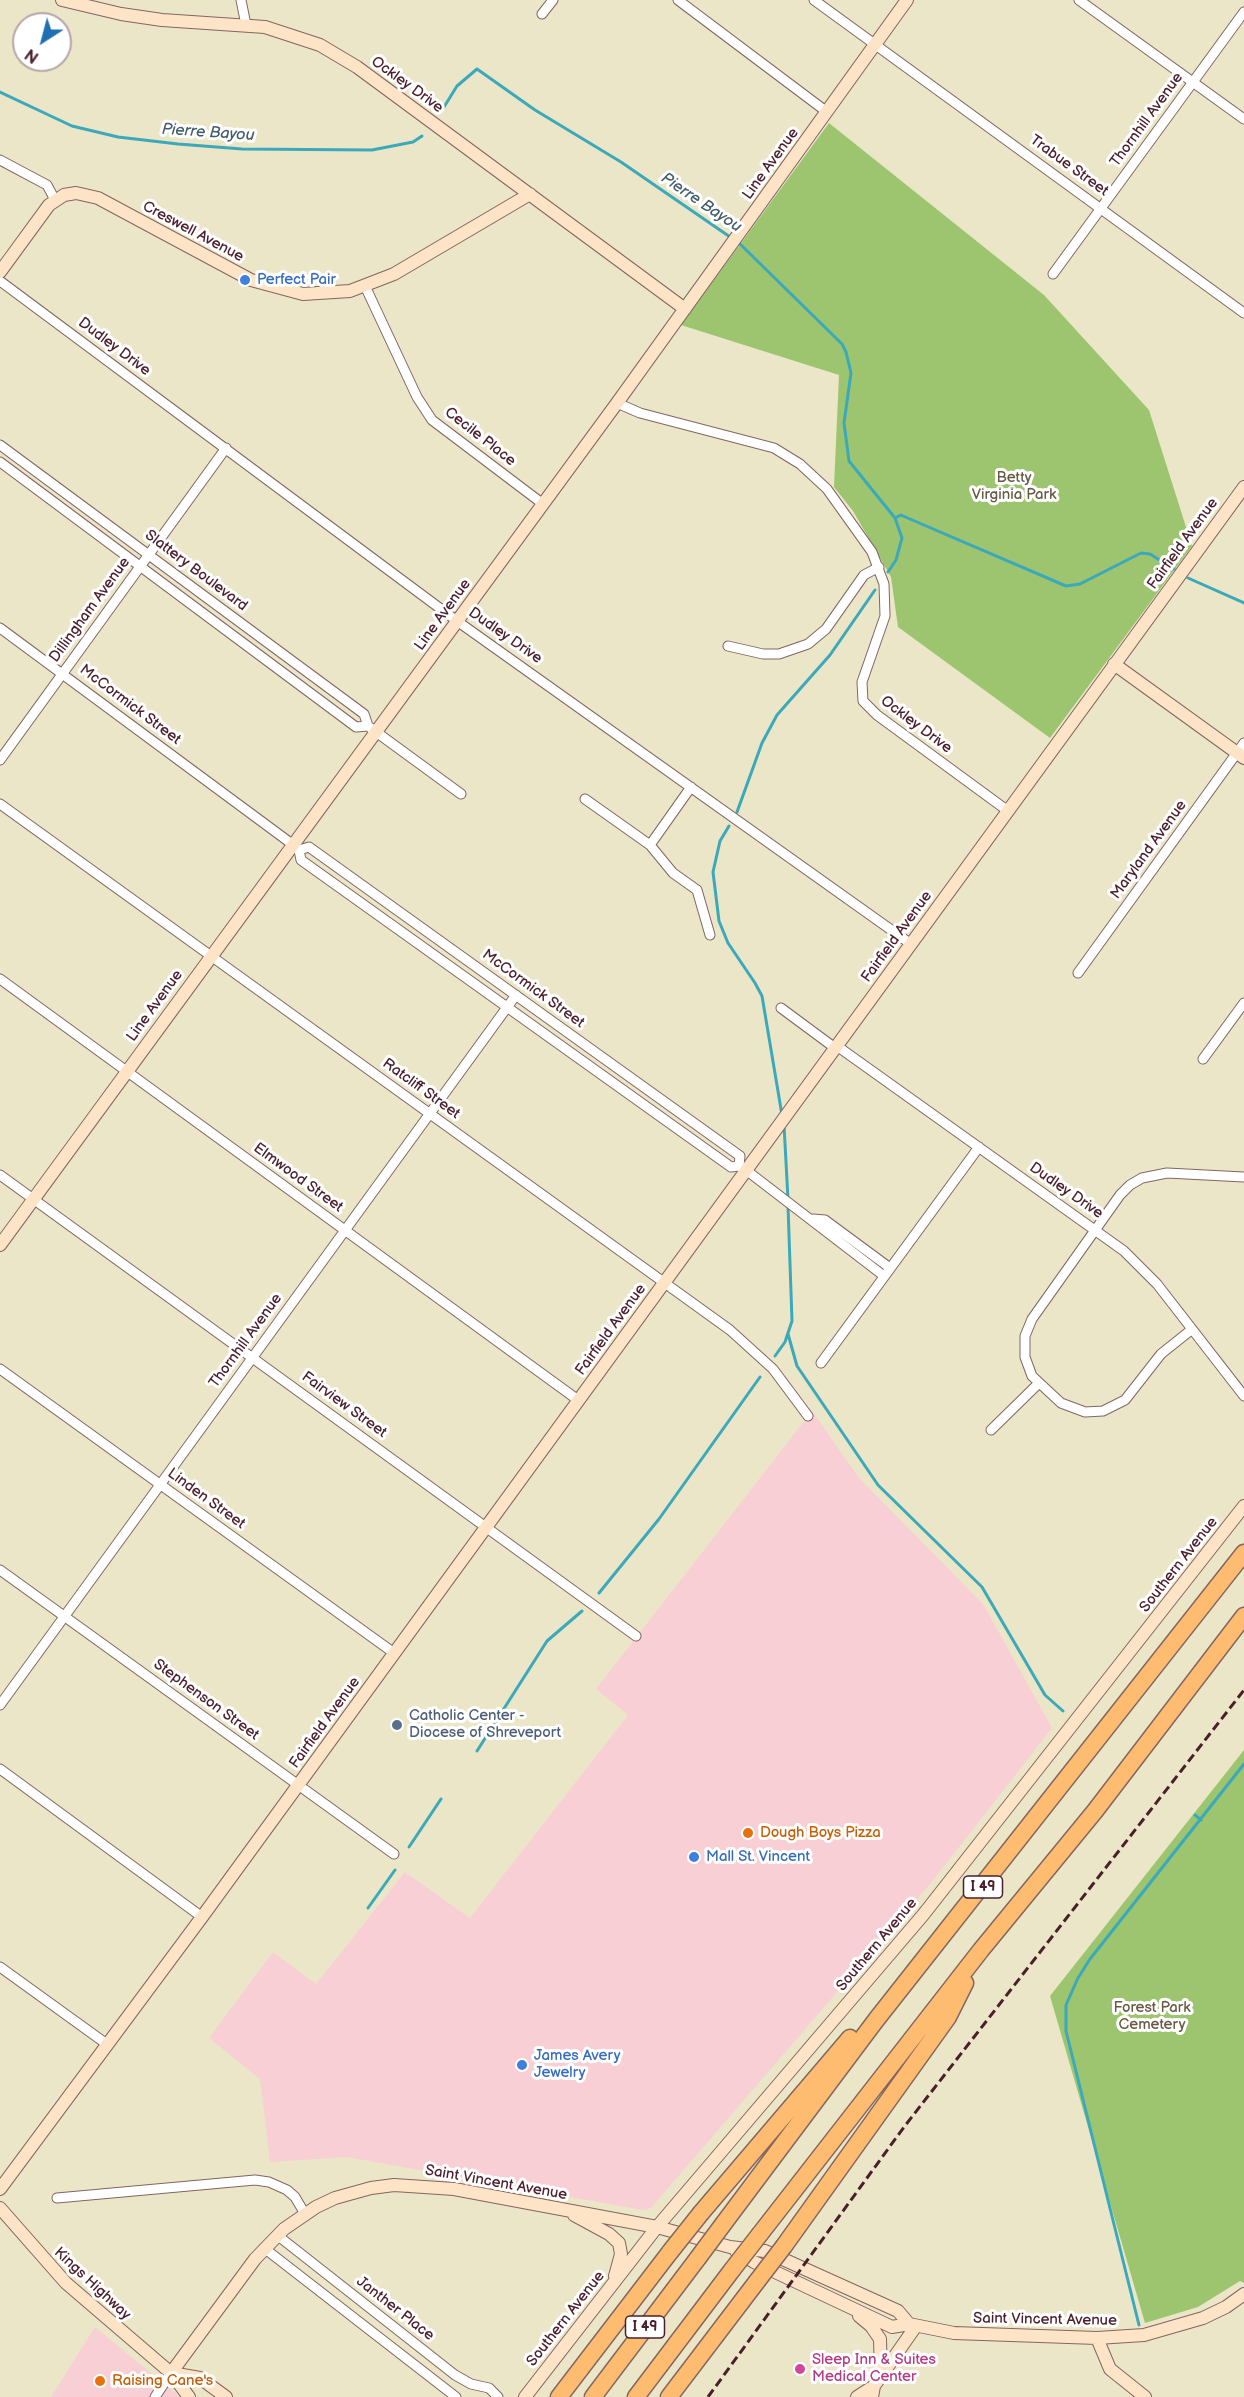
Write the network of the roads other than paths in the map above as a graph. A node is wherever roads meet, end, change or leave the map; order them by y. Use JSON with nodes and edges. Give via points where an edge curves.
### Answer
{"nodes":[{"id":1,"x":62,"y":0,"type":"edge"},
{"id":2,"x":241,"y":0,"type":"edge"},
{"id":3,"x":553,"y":0,"type":"edge"},
{"id":4,"x":678,"y":0,"type":"edge"},
{"id":5,"x":814,"y":0,"type":"edge"},
{"id":6,"x":907,"y":0,"type":"edge"},
{"id":7,"x":1079,"y":0,"type":"edge"},
{"id":8,"x":1244,"y":12,"type":"edge"},
{"id":9,"x":542,"y":14,"type":"dead end"},
{"id":10,"x":246,"y":25,"type":"junction"},
{"id":11,"x":876,"y":44,"type":"junction"},
{"id":12,"x":1193,"y":82,"type":"junction"},
{"id":13,"x":827,"y":112,"type":"junction"},
{"id":14,"x":1244,"y":119,"type":"edge"},
{"id":15,"x":0,"y":160,"type":"edge"},
{"id":16,"x":531,"y":194,"type":"junction"},
{"id":17,"x":55,"y":200,"type":"junction"},
{"id":18,"x":1100,"y":208,"type":"junction"},
{"id":19,"x":0,"y":272,"type":"edge"},
{"id":20,"x":1053,"y":274,"type":"dead end"},
{"id":21,"x":0,"y":281,"type":"edge"},
{"id":22,"x":365,"y":286,"type":"junction"},
{"id":23,"x":685,"y":309,"type":"junction"},
{"id":24,"x":1244,"y":313,"type":"edge"},
{"id":25,"x":617,"y":403,"type":"junction"},
{"id":26,"x":0,"y":445,"type":"edge"},
{"id":27,"x":226,"y":448,"type":"junction"},
{"id":28,"x":0,"y":462,"type":"edge"},
{"id":29,"x":1244,"y":487,"type":"edge"},
{"id":30,"x":543,"y":504,"type":"junction"},
{"id":31,"x":149,"y":554,"type":"junction"},
{"id":32,"x":140,"y":566,"type":"junction"},
{"id":33,"x":879,"y":567,"type":"junction"},
{"id":34,"x":457,"y":621,"type":"junction"},
{"id":35,"x":0,"y":628,"type":"edge"},
{"id":36,"x":728,"y":646,"type":"dead end"},
{"id":37,"x":1114,"y":664,"type":"junction"},
{"id":38,"x":63,"y":675,"type":"junction"},
{"id":39,"x":371,"y":729,"type":"junction"},
{"id":40,"x":1242,"y":752,"type":"edge"},
{"id":41,"x":0,"y":760,"type":"edge"},
{"id":42,"x":691,"y":787,"type":"junction"},
{"id":43,"x":461,"y":794,"type":"dead end"},
{"id":44,"x":585,"y":799,"type":"dead end"},
{"id":45,"x":0,"y":804,"type":"edge"},
{"id":46,"x":1008,"y":811,"type":"junction"},
{"id":47,"x":650,"y":845,"type":"junction"},
{"id":48,"x":295,"y":847,"type":"junction"},
{"id":49,"x":406,"y":916,"type":"junction"},
{"id":50,"x":397,"y":928,"type":"junction"},
{"id":51,"x":710,"y":935,"type":"dead end"},
{"id":52,"x":911,"y":944,"type":"junction"},
{"id":53,"x":209,"y":957,"type":"junction"},
{"id":54,"x":1078,"y":973,"type":"dead end"},
{"id":55,"x":0,"y":979,"type":"edge"},
{"id":56,"x":516,"y":995,"type":"junction"},
{"id":57,"x":1244,"y":1003,"type":"edge"},
{"id":58,"x":507,"y":1007,"type":"junction"},
{"id":59,"x":781,"y":1008,"type":"dead end"},
{"id":60,"x":836,"y":1047,"type":"junction"},
{"id":61,"x":1203,"y":1059,"type":"dead end"},
{"id":62,"x":126,"y":1072,"type":"junction"},
{"id":63,"x":636,"y":1082,"type":"junction"},
{"id":64,"x":628,"y":1093,"type":"junction"},
{"id":65,"x":430,"y":1114,"type":"junction"},
{"id":66,"x":978,"y":1147,"type":"junction"},
{"id":67,"x":743,"y":1168,"type":"junction"},
{"id":68,"x":0,"y":1175,"type":"edge"},
{"id":69,"x":1244,"y":1176,"type":"edge"},
{"id":70,"x":33,"y":1200,"type":"junction"},
{"id":71,"x":813,"y":1219,"type":"junction"},
{"id":72,"x":346,"y":1231,"type":"junction"},
{"id":73,"x":1096,"y":1231,"type":"junction"},
{"id":74,"x":0,"y":1245,"type":"edge"},
{"id":75,"x":890,"y":1268,"type":"junction"},
{"id":76,"x":884,"y":1276,"type":"junction"},
{"id":77,"x":664,"y":1282,"type":"junction"},
{"id":78,"x":1191,"y":1330,"type":"junction"},
{"id":79,"x":252,"y":1357,"type":"junction"},
{"id":80,"x":821,"y":1364,"type":"dead end"},
{"id":81,"x":0,"y":1369,"type":"edge"},
{"id":82,"x":1039,"y":1383,"type":"junction"},
{"id":83,"x":1244,"y":1396,"type":"edge"},
{"id":84,"x":578,"y":1400,"type":"junction"},
{"id":85,"x":808,"y":1416,"type":"dead end"},
{"id":86,"x":991,"y":1430,"type":"dead end"},
{"id":87,"x":161,"y":1485,"type":"junction"},
{"id":88,"x":1244,"y":1506,"type":"edge"},
{"id":89,"x":486,"y":1527,"type":"junction"},
{"id":90,"x":1244,"y":1553,"type":"edge"},
{"id":91,"x":0,"y":1570,"type":"edge"},
{"id":92,"x":65,"y":1616,"type":"junction"},
{"id":93,"x":1244,"y":1616,"type":"edge"},
{"id":94,"x":636,"y":1636,"type":"dead end"},
{"id":95,"x":394,"y":1653,"type":"junction"},
{"id":96,"x":0,"y":1705,"type":"edge"},
{"id":97,"x":0,"y":1769,"type":"edge"},
{"id":98,"x":298,"y":1785,"type":"junction"},
{"id":99,"x":394,"y":1854,"type":"dead end"},
{"id":100,"x":969,"y":1905,"type":"junction"},
{"id":101,"x":202,"y":1917,"type":"junction"},
{"id":102,"x":981,"y":1950,"type":"junction"},
{"id":103,"x":0,"y":1967,"type":"edge"},
{"id":104,"x":108,"y":2045,"type":"junction"},
{"id":105,"x":0,"y":2189,"type":"edge"},
{"id":106,"x":57,"y":2198,"type":"dead end"},
{"id":107,"x":0,"y":2208,"type":"edge"},
{"id":108,"x":562,"y":2209,"type":"junction"},
{"id":109,"x":305,"y":2214,"type":"junction"},
{"id":110,"x":657,"y":2227,"type":"junction"},
{"id":111,"x":277,"y":2235,"type":"junction"},
{"id":112,"x":730,"y":2247,"type":"junction"},
{"id":113,"x":264,"y":2248,"type":"junction"},
{"id":114,"x":613,"y":2283,"type":"junction"},
{"id":115,"x":1243,"y":2296,"type":"edge"},
{"id":116,"x":844,"y":2305,"type":"junction"},
{"id":117,"x":913,"y":2325,"type":"junction"},
{"id":118,"x":1096,"y":2338,"type":"junction"},
{"id":119,"x":171,"y":2373,"type":"junction"},
{"id":120,"x":868,"y":2391,"type":"edge"},
{"id":121,"x":155,"y":2397,"type":"edge"},
{"id":122,"x":189,"y":2397,"type":"edge"},
{"id":123,"x":226,"y":2397,"type":"edge"},
{"id":124,"x":456,"y":2397,"type":"edge"},
{"id":125,"x":498,"y":2397,"type":"edge"},
{"id":126,"x":525,"y":2397,"type":"edge"},
{"id":127,"x":560,"y":2397,"type":"edge"},
{"id":128,"x":593,"y":2397,"type":"edge"},
{"id":129,"x":636,"y":2397,"type":"edge"},
{"id":130,"x":669,"y":2397,"type":"edge"},
{"id":131,"x":1145,"y":2397,"type":"edge"}],
"edges":[{"from":1,"to":10,"type":"street","name":"Ockley Drive","via":[[162,20]]},
{"from":2,"to":10,"type":"street"},
{"from":3,"to":9,"type":"street"},
{"from":4,"to":13,"type":"street"},
{"from":5,"to":11,"type":"street","name":"Trabue Street"},
{"from":6,"to":11,"type":"street","name":"Line Avenue"},
{"from":7,"to":12,"type":"street"},
{"from":8,"to":12,"type":"street","name":"Thornhill Avenue"},
{"from":10,"to":16,"type":"street","name":"Ockley Drive","via":[[295,35],[344,58]]},
{"from":11,"to":13,"type":"street","name":"Line Avenue"},
{"from":11,"to":18,"type":"street","name":"Trabue Street"},
{"from":12,"to":14,"type":"street"},
{"from":12,"to":18,"type":"street","name":"Thornhill Avenue"},
{"from":13,"to":23,"type":"street","name":"Line Avenue"},
{"from":15,"to":17,"type":"street","via":[[47,185]]},
{"from":16,"to":22,"type":"street","name":"Creswell Avenue","via":[[394,274]]},
{"from":16,"to":23,"type":"street","name":"Ockley Drive"},
{"from":17,"to":19,"type":"street"},
{"from":17,"to":22,"type":"street","name":"Creswell Avenue","via":[[70,194],[87,194],[238,274],[273,287],[303,294],[327,294]]},
{"from":18,"to":20,"type":"street","name":"Thornhill Avenue"},
{"from":18,"to":24,"type":"street","name":"Trabue Street"},
{"from":21,"to":27,"type":"street","name":"Dudley Drive"},
{"from":22,"to":30,"type":"street","name":"Cecile Place","via":[[417,397],[432,420]]},
{"from":23,"to":25,"type":"street","name":"Line Avenue"},
{"from":25,"to":30,"type":"street","name":"Line Avenue"},
{"from":25,"to":33,"type":"street","name":"Ockley Drive","via":[[640,413],[783,452],[827,489]]},
{"from":26,"to":31,"type":"street","name":"Slattery Boulevard"},
{"from":27,"to":31,"type":"street","name":"Dillingham Avenue"},
{"from":27,"to":34,"type":"street","name":"Dudley Drive"},
{"from":28,"to":32,"type":"street","name":"Slattery Boulevard"},
{"from":29,"to":37,"type":"street","name":"Fairfield Avenue"},
{"from":30,"to":34,"type":"street","name":"Line Avenue"},
{"from":31,"to":32,"type":"street","name":"Dillingham Avenue"},
{"from":31,"to":39,"type":"street","name":"Slattery Boulevard","via":[[364,714]]},
{"from":32,"to":38,"type":"street","name":"Dillingham Avenue"},
{"from":32,"to":39,"type":"street","name":"Slattery Boulevard","via":[[356,727]]},
{"from":33,"to":36,"type":"street","via":[[864,576],[826,629],[808,644],[779,654]]},
{"from":33,"to":46,"type":"street","name":"Ockley Drive","via":[[885,616],[862,682],[863,701],[877,716]]},
{"from":34,"to":39,"type":"street","name":"Line Avenue"},
{"from":34,"to":42,"type":"street","name":"Dudley Drive"},
{"from":35,"to":38,"type":"street","name":"McCormick Street"},
{"from":37,"to":40,"type":"street"},
{"from":37,"to":46,"type":"street","name":"Fairfield Avenue"},
{"from":38,"to":41,"type":"street","name":"Dillingham Avenue"},
{"from":38,"to":48,"type":"street","name":"McCormick Street"},
{"from":39,"to":43,"type":"street","name":"Slattery Boulevard"},
{"from":39,"to":48,"type":"street","name":"Line Avenue"},
{"from":40,"to":54,"type":"street","name":"Maryland Avenue"},
{"from":42,"to":47,"type":"street"},
{"from":42,"to":52,"type":"street","name":"Dudley Drive"},
{"from":44,"to":47,"type":"street"},
{"from":45,"to":53,"type":"street","name":"Ratcliff Street"},
{"from":46,"to":52,"type":"street","name":"Fairfield Avenue"},
{"from":47,"to":51,"type":"street","via":[[673,873],[697,890]]},
{"from":48,"to":49,"type":"street","name":"McCormick Street","via":[[309,847]]},
{"from":48,"to":50,"type":"street","name":"McCormick Street","via":[[301,860]]},
{"from":48,"to":53,"type":"street","name":"Line Avenue"},
{"from":49,"to":50,"type":"street"},
{"from":49,"to":56,"type":"street","name":"McCormick Street"},
{"from":50,"to":58,"type":"street","name":"McCormick Street"},
{"from":52,"to":60,"type":"street","name":"Fairfield Avenue"},
{"from":53,"to":62,"type":"street","name":"Line Avenue"},
{"from":53,"to":65,"type":"street","name":"Ratcliff Street"},
{"from":55,"to":62,"type":"street","name":"Elmwood Street"},
{"from":56,"to":58,"type":"street","name":"Thornhill Avenue"},
{"from":56,"to":63,"type":"street","name":"McCormick Street"},
{"from":57,"to":61,"type":"street"},
{"from":58,"to":64,"type":"street","name":"McCormick Street"},
{"from":58,"to":65,"type":"street","name":"Thornhill Avenue"},
{"from":59,"to":60,"type":"street","name":"Dudley Drive"},
{"from":60,"to":66,"type":"street","name":"Dudley Drive"},
{"from":60,"to":67,"type":"street","name":"Fairfield Avenue"},
{"from":62,"to":70,"type":"street","name":"Line Avenue"},
{"from":62,"to":72,"type":"street","name":"Elmwood Street"},
{"from":63,"to":64,"type":"street"},
{"from":63,"to":67,"type":"street","name":"McCormick Street","via":[[740,1156]]},
{"from":64,"to":67,"type":"street","name":"McCormick Street","via":[[731,1167]]},
{"from":65,"to":72,"type":"street","name":"Thornhill Avenue"},
{"from":65,"to":77,"type":"street","name":"Ratcliff Street"},
{"from":66,"to":73,"type":"street","name":"Dudley Drive"},
{"from":66,"to":75,"type":"street"},
{"from":67,"to":71,"type":"street"},
{"from":67,"to":77,"type":"street","name":"Fairfield Avenue"},
{"from":68,"to":70,"type":"street","name":"Fairview Street"},
{"from":69,"to":73,"type":"street","via":[[1167,1173],[1142,1178],[1120,1195]]},
{"from":70,"to":74,"type":"street","name":"Line Avenue"},
{"from":70,"to":79,"type":"street","name":"Fairview Street"},
{"from":71,"to":75,"type":"street","via":[[825,1220]]},
{"from":71,"to":76,"type":"street","via":[[820,1229]]},
{"from":72,"to":79,"type":"street","name":"Thornhill Avenue"},
{"from":72,"to":84,"type":"street","name":"Elmwood Street"},
{"from":73,"to":78,"type":"street","name":"Dudley Drive","via":[[1151,1276]]},
{"from":73,"to":82,"type":"street","via":[[1027,1330],[1025,1357]]},
{"from":75,"to":76,"type":"street"},
{"from":76,"to":80,"type":"street"},
{"from":77,"to":84,"type":"street","name":"Fairfield Avenue"},
{"from":77,"to":85,"type":"street","name":"Ratcliff Street","via":[[747,1343],[773,1369]]},
{"from":78,"to":82,"type":"street","via":[[1165,1350],[1130,1396],[1113,1408],[1092,1413],[1073,1409]]},
{"from":78,"to":83,"type":"street","name":"Dudley Drive"},
{"from":79,"to":87,"type":"street","name":"Thornhill Avenue"},
{"from":79,"to":89,"type":"street","name":"Fairview Street"},
{"from":81,"to":87,"type":"street","name":"Linden Street"},
{"from":82,"to":86,"type":"street"},
{"from":84,"to":89,"type":"street","name":"Fairfield Avenue"},
{"from":87,"to":92,"type":"street","name":"Thornhill Avenue"},
{"from":87,"to":95,"type":"street","name":"Linden Street"},
{"from":88,"to":110,"type":"street","name":"Southern Avenue","via":[[923,1915]]},
{"from":89,"to":94,"type":"street","name":"Fairview Street"},
{"from":89,"to":95,"type":"street","name":"Fairfield Avenue"},
{"from":90,"to":100,"type":"highway","number":"I 49"},
{"from":91,"to":92,"type":"street","name":"Stephenson Street"},
{"from":92,"to":96,"type":"street","name":"Thornhill Avenue"},
{"from":92,"to":98,"type":"street","name":"Stephenson Street"},
{"from":93,"to":102,"type":"highway","number":"I 49","via":[[1095,1811]]},
{"from":95,"to":98,"type":"street","name":"Fairfield Avenue"},
{"from":97,"to":101,"type":"street"},
{"from":98,"to":99,"type":"street","name":"Stephenson Street"},
{"from":98,"to":101,"type":"street","name":"Fairfield Avenue"},
{"from":100,"to":127,"type":"highway","bridge":true,"via":[[701,2213]]},
{"from":100,"to":128,"type":"highway","number":"I 49","bridge":true,"via":[[876,2020]]},
{"from":101,"to":104,"type":"street","name":"Fairfield Avenue"},
{"from":102,"to":129,"type":"highway","number":"I 49","bridge":true},
{"from":102,"to":130,"type":"highway","bridge":true,"via":[[948,2017],[784,2246]]},
{"from":103,"to":104,"type":"street"},
{"from":104,"to":105,"type":"street","name":"Fairfield Avenue"},
{"from":106,"to":109,"type":"street","via":[[255,2180],[269,2181],[287,2190]]},
{"from":107,"to":119,"type":"street","name":"Kings Highway","via":[[66,2283]]},
{"from":108,"to":109,"type":"street","name":"Saint Vincent Avenue","via":[[435,2186],[394,2185],[335,2198]]},
{"from":108,"to":110,"type":"street","name":"Saint Vincent Avenue"},
{"from":108,"to":114,"type":"street","via":[[619,2243],[620,2258]]},
{"from":109,"to":111,"type":"street","name":"Saint Vincent Avenue"},
{"from":110,"to":112,"type":"street","name":"Saint Vincent Avenue"},
{"from":110,"to":114,"type":"street","name":"Southern Avenue"},
{"from":111,"to":113,"type":"street","name":"Saint Vincent Avenue"},
{"from":111,"to":125,"type":"street","name":"Janther Place","via":[[455,2375],[489,2388]]},
{"from":112,"to":116,"type":"street","name":"Saint Vincent Avenue"},
{"from":112,"to":117,"type":"street","name":"Saint Vincent Avenue","via":[[765,2251],[898,2311]]},
{"from":113,"to":119,"type":"street","name":"Saint Vincent Avenue"},
{"from":113,"to":124,"type":"street","name":"Janther Place"},
{"from":114,"to":126,"type":"street","name":"Southern Avenue"},
{"from":115,"to":118,"type":"street","name":"Saint Vincent Avenue","via":[[1219,2311],[1173,2328],[1144,2335]]},
{"from":116,"to":117,"type":"street","name":"Saint Vincent Avenue","via":[[892,2327]]},
{"from":116,"to":120,"type":"street","via":[[879,2336]]},
{"from":117,"to":118,"type":"street","name":"Saint Vincent Avenue","via":[[961,2333]]},
{"from":117,"to":120,"type":"street"},
{"from":118,"to":131,"type":"street","via":[[1107,2366]]},
{"from":119,"to":121,"type":"street"},
{"from":119,"to":122,"type":"street","name":"Kings Highway"},
{"from":119,"to":123,"type":"street","via":[[200,2378]]}]}
